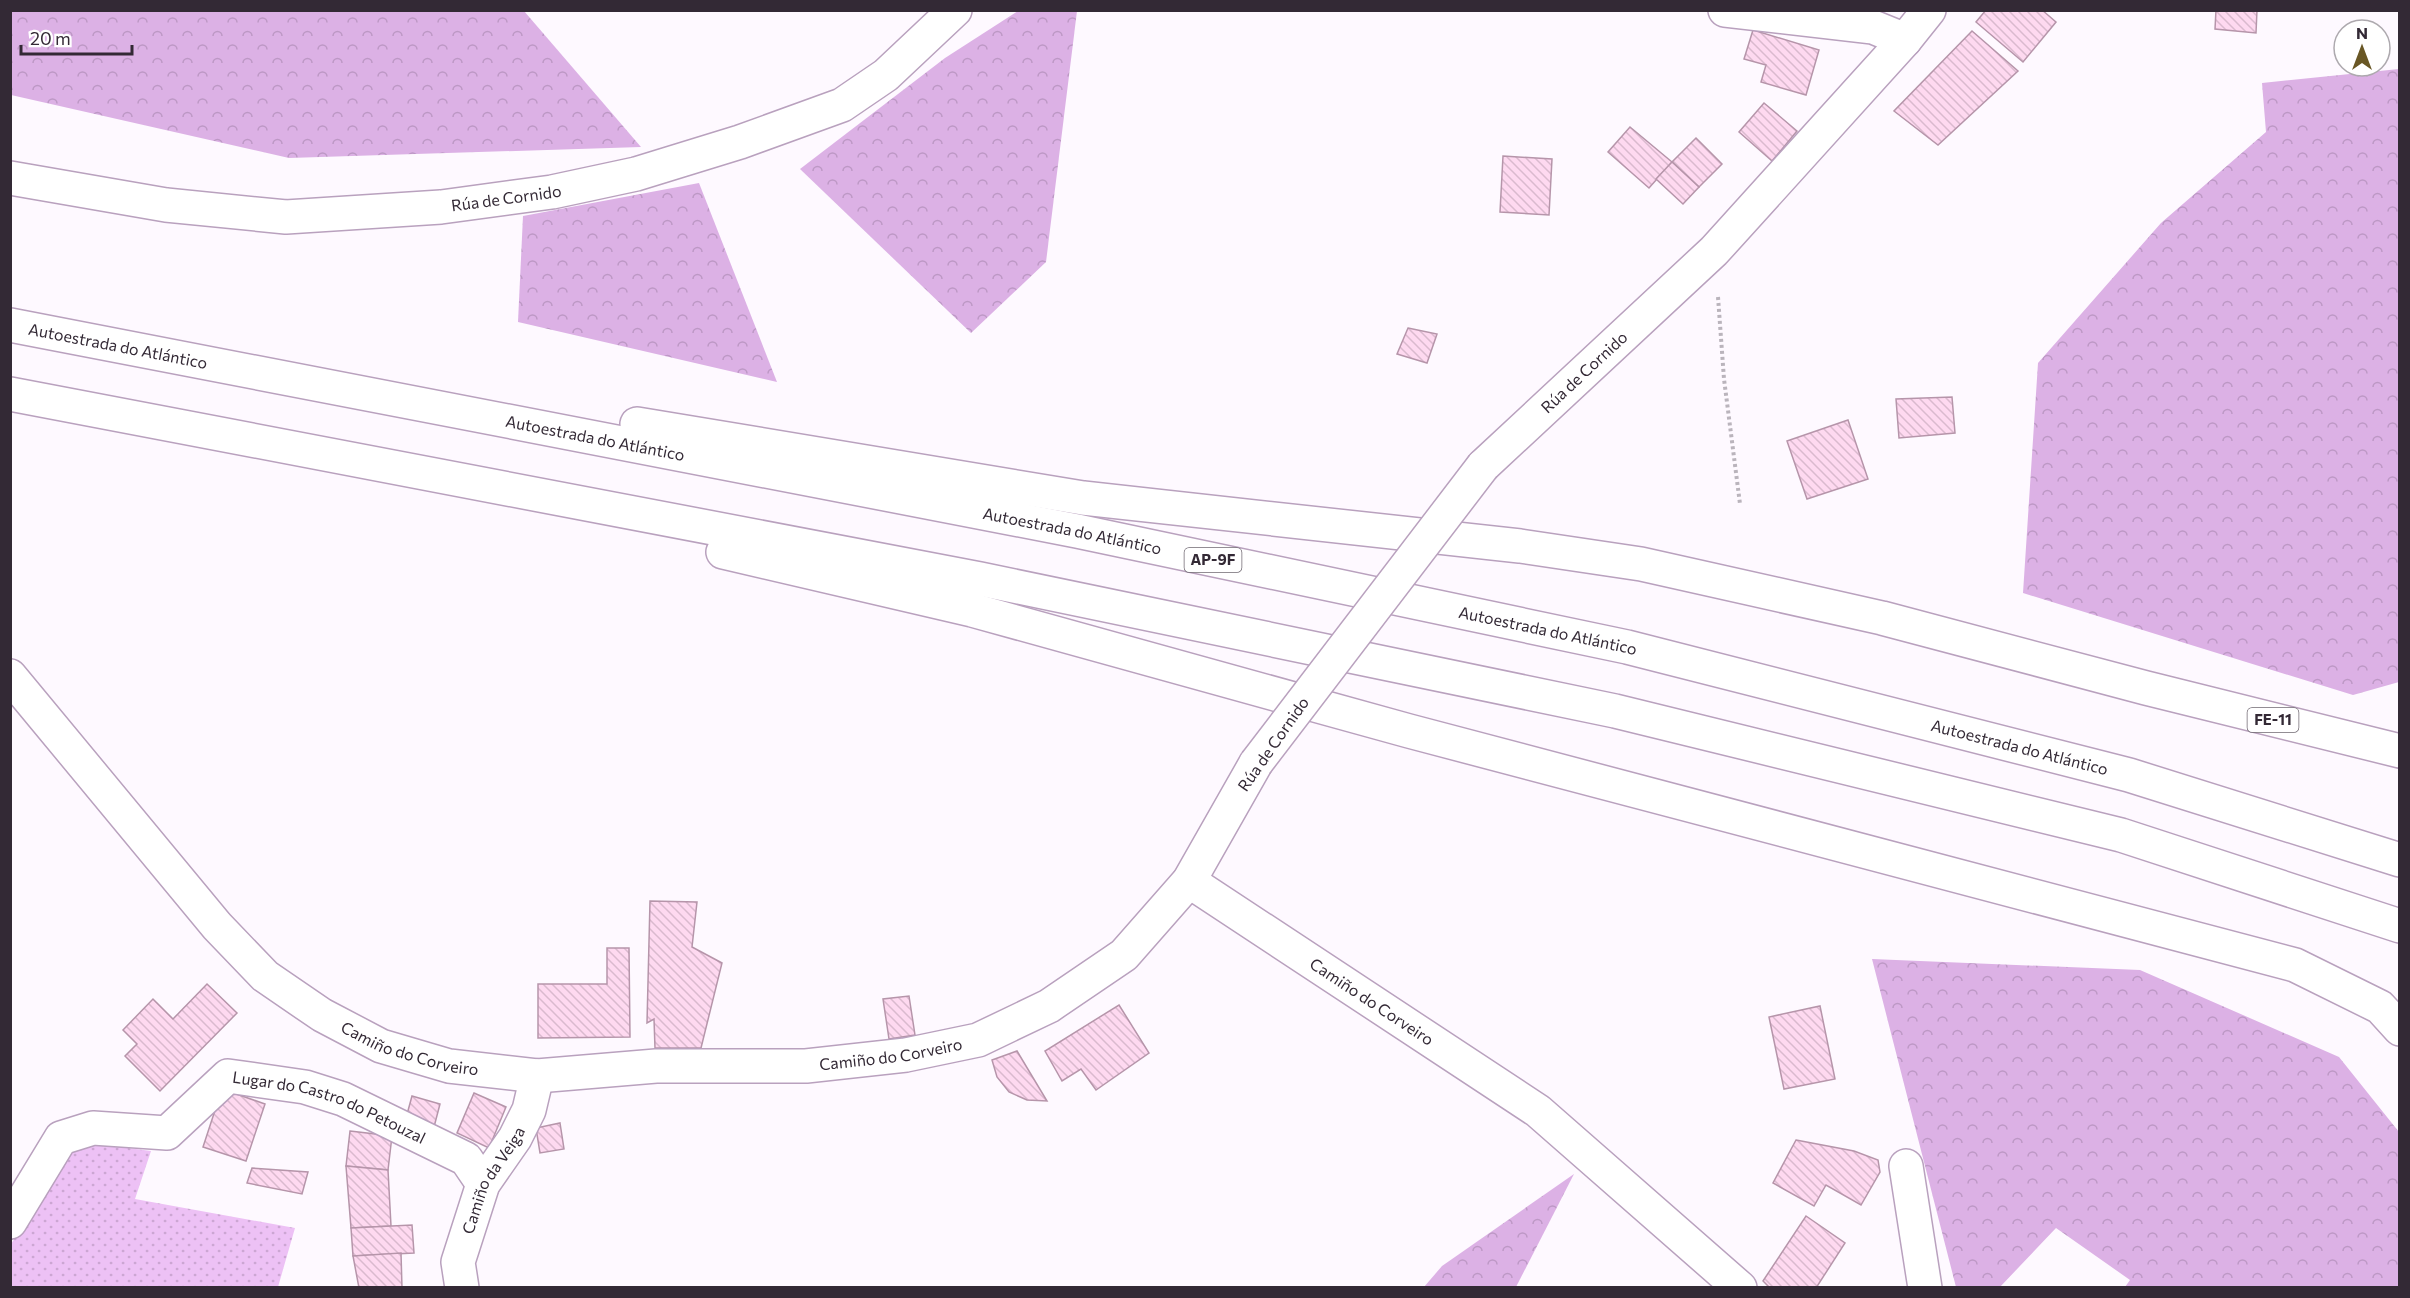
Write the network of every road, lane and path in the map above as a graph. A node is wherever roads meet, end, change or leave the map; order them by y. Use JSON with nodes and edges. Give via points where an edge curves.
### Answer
{"nodes":[{"id":1,"x":955,"y":10,"type":"edge"},
{"id":2,"x":1725,"y":10,"type":"edge"},
{"id":3,"x":1929,"y":10,"type":"edge"},
{"id":4,"x":1905,"y":40,"type":"junction"},
{"id":5,"x":10,"y":178,"type":"edge"},
{"id":6,"x":1714,"y":251,"type":"junction"},
{"id":7,"x":10,"y":320,"type":"edge"},
{"id":8,"x":10,"y":325,"type":"edge"},
{"id":9,"x":10,"y":394,"type":"edge"},
{"id":10,"x":231,"y":436,"type":"junction"},
{"id":11,"x":1740,"y":504,"type":"dead end"},
{"id":12,"x":10,"y":676,"type":"edge"},
{"id":13,"x":2146,"y":688,"type":"junction"},
{"id":14,"x":2400,"y":751,"type":"edge"},
{"id":15,"x":2400,"y":770,"type":"edge"},
{"id":16,"x":2400,"y":861,"type":"edge"},
{"id":17,"x":1190,"y":881,"type":"junction"},
{"id":18,"x":2400,"y":926,"type":"edge"},
{"id":19,"x":2400,"y":1029,"type":"edge"},
{"id":20,"x":537,"y":1076,"type":"junction"},
{"id":21,"x":1906,"y":1166,"type":"dead end"},
{"id":22,"x":483,"y":1184,"type":"junction"},
{"id":23,"x":10,"y":1222,"type":"edge"},
{"id":24,"x":462,"y":1287,"type":"edge"},
{"id":25,"x":1740,"y":1287,"type":"edge"},
{"id":26,"x":1925,"y":1287,"type":"edge"}],
"edges":[{"from":1,"to":5,"type":"main road","name":"Rúa de Cornido","via":[[886,75],[842,105],[636,174],[552,192],[441,207],[286,217],[166,205]]},
{"from":2,"to":4,"type":"main road","via":[[1874,27]]},
{"from":3,"to":4,"type":"main road","name":"Rúa de Cornido"},
{"from":4,"to":6,"type":"main road","name":"Rúa de Cornido"},
{"from":6,"to":11,"type":"path","via":[[1724,379]]},
{"from":6,"to":17,"type":"main road","name":"Rúa de Cornido","bridge":true,"via":[[1483,466],[1256,763]]},
{"from":7,"to":13,"type":"main road","via":[[1083,498],[1520,546],[1641,564],[1882,618]]},
{"from":8,"to":16,"type":"main road","name":"Autoestrada do Atlántico","number":"AP-9F","via":[[1077,531],[1627,647],[2129,775]]},
{"from":9,"to":10,"type":"main road"},
{"from":10,"to":18,"type":"main road","via":[[980,579],[1615,711],[2121,836]]},
{"from":10,"to":19,"type":"main road","via":[[972,610],[1421,734],[2094,909],[2295,964],[2380,1007]]},
{"from":12,"to":20,"type":"main road","name":"Camiño do Corveiro","via":[[217,926],[265,976],[322,1016],[381,1046],[448,1066]]},
{"from":13,"to":14,"type":"main road","number":"FE-11"},
{"from":13,"to":15,"type":"main road"},
{"from":17,"to":20,"type":"main road","name":"Camiño do Corveiro","via":[[1124,955],[1049,1006],[978,1040],[906,1055],[806,1066],[656,1066]]},
{"from":17,"to":25,"type":"main road","name":"Camiño do Corveiro","via":[[1538,1111]]},
{"from":20,"to":22,"type":"main road","name":"Camiño da Veiga","via":[[529,1110]]},
{"from":21,"to":26,"type":"main road"},
{"from":22,"to":23,"type":"main road","name":"Lugar do Castro do Petouzal","via":[[466,1160],[343,1099],[305,1087],[228,1076],[167,1133],[93,1128],[61,1138]]},
{"from":22,"to":24,"type":"main road","name":"Camiño da Veiga","via":[[458,1262]]}]}
